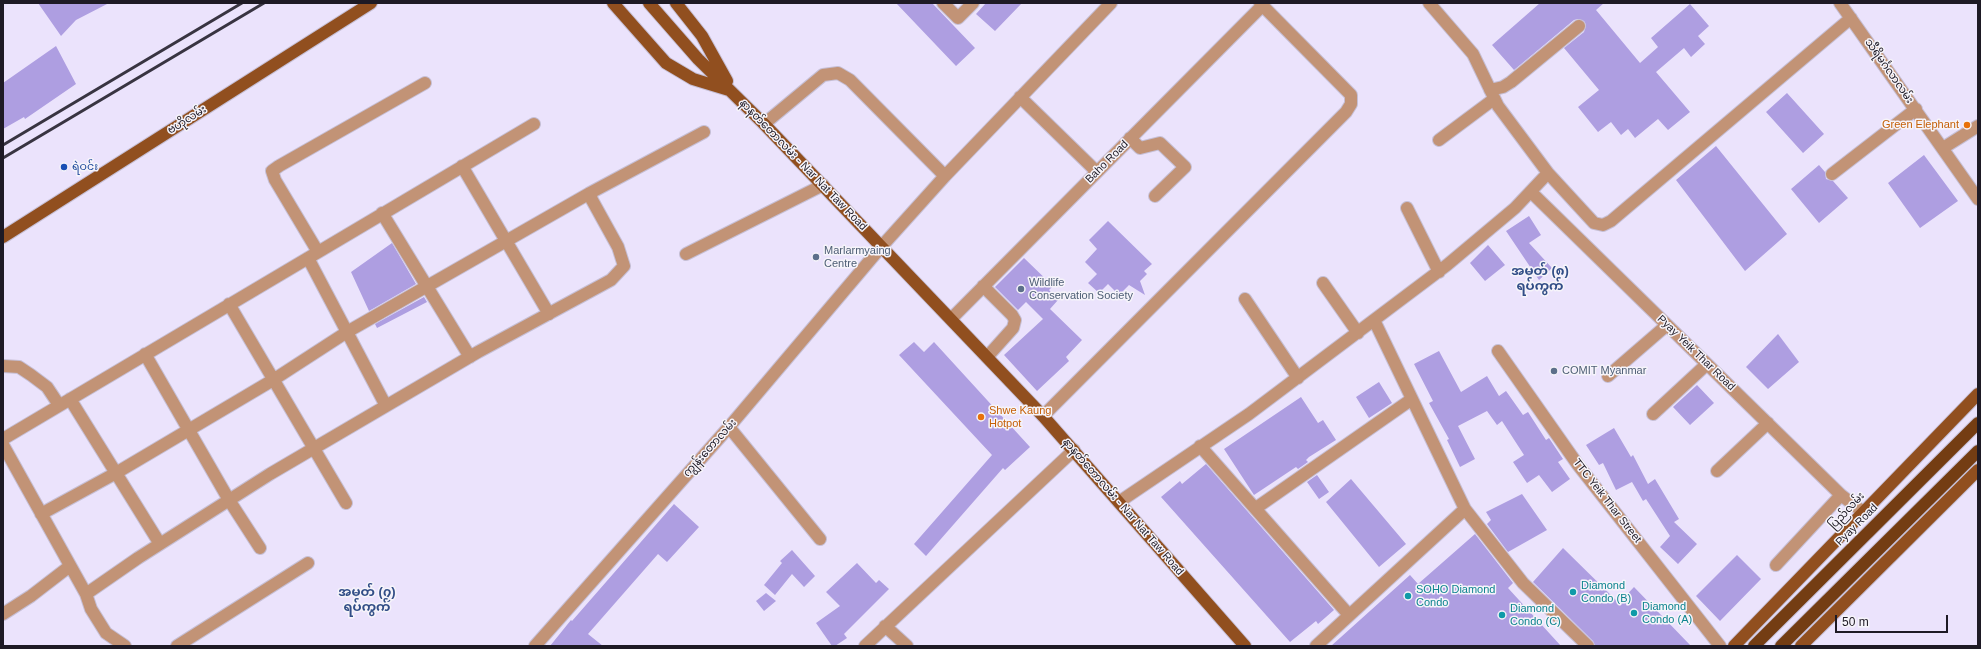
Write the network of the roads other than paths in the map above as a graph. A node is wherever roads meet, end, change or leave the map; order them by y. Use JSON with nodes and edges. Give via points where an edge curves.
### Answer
{"nodes":[{"id":1,"x":371,"y":3,"type":"edge"},
{"id":2,"x":614,"y":3,"type":"edge"},
{"id":3,"x":649,"y":3,"type":"edge"},
{"id":4,"x":676,"y":3,"type":"edge"},
{"id":5,"x":943,"y":3,"type":"edge"},
{"id":6,"x":973,"y":3,"type":"edge"},
{"id":7,"x":1111,"y":3,"type":"edge"},
{"id":8,"x":1429,"y":3,"type":"edge"},
{"id":9,"x":1840,"y":3,"type":"edge"},
{"id":10,"x":1261,"y":4,"type":"edge"},
{"id":11,"x":1851,"y":18,"type":"junction"},
{"id":12,"x":1578,"y":26,"type":"dead end"},
{"id":13,"x":425,"y":83,"type":"dead end"},
{"id":14,"x":732,"y":90,"type":"junction"},
{"id":15,"x":1492,"y":95,"type":"junction"},
{"id":16,"x":1020,"y":97,"type":"junction"},
{"id":17,"x":1916,"y":109,"type":"junction"},
{"id":18,"x":534,"y":124,"type":"dead end"},
{"id":19,"x":764,"y":124,"type":"junction"},
{"id":20,"x":1978,"y":126,"type":"edge"},
{"id":21,"x":704,"y":132,"type":"dead end"},
{"id":22,"x":1130,"y":138,"type":"junction"},
{"id":23,"x":1439,"y":140,"type":"dead end"},
{"id":24,"x":1943,"y":148,"type":"junction"},
{"id":25,"x":462,"y":166,"type":"junction"},
{"id":26,"x":1097,"y":172,"type":"junction"},
{"id":27,"x":1548,"y":173,"type":"junction"},
{"id":28,"x":1832,"y":174,"type":"dead end"},
{"id":29,"x":945,"y":176,"type":"junction"},
{"id":30,"x":823,"y":186,"type":"junction"},
{"id":31,"x":1531,"y":192,"type":"junction"},
{"id":32,"x":590,"y":193,"type":"junction"},
{"id":33,"x":1155,"y":196,"type":"dead end"},
{"id":34,"x":1978,"y":199,"type":"edge"},
{"id":35,"x":1407,"y":208,"type":"dead end"},
{"id":36,"x":382,"y":213,"type":"junction"},
{"id":37,"x":3,"y":237,"type":"edge"},
{"id":38,"x":506,"y":240,"type":"junction"},
{"id":39,"x":882,"y":246,"type":"junction"},
{"id":40,"x":686,"y":254,"type":"dead end"},
{"id":41,"x":313,"y":255,"type":"junction"},
{"id":42,"x":1439,"y":272,"type":"junction"},
{"id":43,"x":1323,"y":283,"type":"dead end"},
{"id":44,"x":983,"y":286,"type":"junction"},
{"id":45,"x":427,"y":287,"type":"junction"},
{"id":46,"x":1245,"y":299,"type":"dead end"},
{"id":47,"x":229,"y":304,"type":"junction"},
{"id":48,"x":549,"y":314,"type":"junction"},
{"id":49,"x":951,"y":319,"type":"junction"},
{"id":50,"x":1374,"y":320,"type":"junction"},
{"id":51,"x":1667,"y":325,"type":"junction"},
{"id":52,"x":347,"y":332,"type":"junction"},
{"id":53,"x":1358,"y":333,"type":"junction"},
{"id":54,"x":1498,"y":351,"type":"dead end"},
{"id":55,"x":145,"y":354,"type":"junction"},
{"id":56,"x":470,"y":357,"type":"junction"},
{"id":57,"x":987,"y":357,"type":"junction"},
{"id":58,"x":1707,"y":364,"type":"junction"},
{"id":59,"x":3,"y":366,"type":"edge"},
{"id":60,"x":1608,"y":376,"type":"dead end"},
{"id":61,"x":1298,"y":378,"type":"junction"},
{"id":62,"x":273,"y":380,"type":"junction"},
{"id":63,"x":1978,"y":394,"type":"edge"},
{"id":64,"x":70,"y":399,"type":"junction"},
{"id":65,"x":1412,"y":400,"type":"junction"},
{"id":66,"x":59,"y":405,"type":"junction"},
{"id":67,"x":386,"y":406,"type":"junction"},
{"id":68,"x":1653,"y":414,"type":"dead end"},
{"id":69,"x":1043,"y":416,"type":"junction"},
{"id":70,"x":1768,"y":423,"type":"junction"},
{"id":71,"x":1978,"y":423,"type":"edge"},
{"id":72,"x":729,"y":427,"type":"junction"},
{"id":73,"x":188,"y":430,"type":"junction"},
{"id":74,"x":3,"y":438,"type":"edge"},
{"id":75,"x":3,"y":445,"type":"edge"},
{"id":76,"x":1200,"y":446,"type":"junction"},
{"id":77,"x":313,"y":448,"type":"junction"},
{"id":78,"x":1074,"y":450,"type":"junction"},
{"id":79,"x":1978,"y":451,"type":"edge"},
{"id":80,"x":1978,"y":470,"type":"edge"},
{"id":81,"x":1717,"y":471,"type":"dead end"},
{"id":82,"x":116,"y":473,"type":"junction"},
{"id":83,"x":1841,"y":495,"type":"junction"},
{"id":84,"x":228,"y":500,"type":"junction"},
{"id":85,"x":1119,"y":502,"type":"junction"},
{"id":86,"x":346,"y":503,"type":"dead end"},
{"id":87,"x":1256,"y":508,"type":"junction"},
{"id":88,"x":1465,"y":509,"type":"junction"},
{"id":89,"x":1863,"y":512,"type":"junction"},
{"id":90,"x":41,"y":514,"type":"junction"},
{"id":91,"x":820,"y":539,"type":"dead end"},
{"id":92,"x":160,"y":544,"type":"junction"},
{"id":93,"x":260,"y":548,"type":"dead end"},
{"id":94,"x":308,"y":563,"type":"dead end"},
{"id":95,"x":1776,"y":565,"type":"dead end"},
{"id":96,"x":70,"y":566,"type":"junction"},
{"id":97,"x":86,"y":594,"type":"junction"},
{"id":98,"x":3,"y":614,"type":"edge"},
{"id":99,"x":1349,"y":615,"type":"junction"},
{"id":100,"x":884,"y":626,"type":"junction"},
{"id":101,"x":125,"y":646,"type":"edge"},
{"id":102,"x":177,"y":646,"type":"edge"},
{"id":103,"x":535,"y":646,"type":"edge"},
{"id":104,"x":865,"y":646,"type":"edge"},
{"id":105,"x":907,"y":646,"type":"edge"},
{"id":106,"x":1245,"y":646,"type":"edge"},
{"id":107,"x":1316,"y":646,"type":"edge"},
{"id":108,"x":1588,"y":646,"type":"edge"},
{"id":109,"x":1720,"y":646,"type":"edge"},
{"id":110,"x":1734,"y":646,"type":"edge"},
{"id":111,"x":1754,"y":646,"type":"edge"},
{"id":112,"x":1781,"y":646,"type":"edge"},
{"id":113,"x":1801,"y":646,"type":"edge"}],
"edges":[{"from":1,"to":37,"type":"main road","name":"ဗဟိုလမ်း"},
{"from":2,"to":14,"type":"main road","via":[[666,63],[693,79]]},
{"from":3,"to":14,"type":"main road","name":"နာနတ်တောလမ်း - Nar Nat Taw Road","via":[[698,59]]},
{"from":4,"to":14,"type":"main road","via":[[702,36]]},
{"from":5,"to":6,"type":"street","via":[[958,18]]},
{"from":7,"to":16,"type":"street","name":"ကျွန်းတောလမ်း"},
{"from":8,"to":15,"type":"street","via":[[1472,54]]},
{"from":9,"to":11,"type":"street","name":"သီရိမင်္ဂလာလမ်း"},
{"from":10,"to":22,"type":"street","name":"Baho Road"},
{"from":10,"to":69,"type":"street","via":[[1351,95],[1351,104],[1340,118]]},
{"from":11,"to":17,"type":"street","name":"သီရိမင်္ဂလာလမ်း"},
{"from":11,"to":27,"type":"street","via":[[1611,221],[1603,225],[1594,223]]},
{"from":12,"to":15,"type":"street"},
{"from":13,"to":41,"type":"street","via":[[272,172]]},
{"from":14,"to":19,"type":"main road","name":"နာနတ်တောလမ်း - Nar Nat Taw Road"},
{"from":15,"to":23,"type":"street"},
{"from":15,"to":27,"type":"street"},
{"from":16,"to":26,"type":"street"},
{"from":16,"to":29,"type":"street","name":"ကျွန်းတောလမ်း"},
{"from":17,"to":24,"type":"street","name":"သီရိမင်္ဂလာလမ်း"},
{"from":17,"to":28,"type":"street"},
{"from":18,"to":25,"type":"street"},
{"from":19,"to":29,"type":"street","via":[[823,75],[838,73],[850,80]]},
{"from":19,"to":30,"type":"main road","name":"နာနတ်တောလမ်း - Nar Nat Taw Road"},
{"from":20,"to":24,"type":"street"},
{"from":21,"to":32,"type":"street"},
{"from":22,"to":26,"type":"street","name":"Baho Road"},
{"from":22,"to":33,"type":"street","via":[[1140,148],[1160,143],[1184,167]]},
{"from":24,"to":34,"type":"street","name":"သီရိမင်္ဂလာလမ်း"},
{"from":25,"to":36,"type":"street"},
{"from":25,"to":38,"type":"street"},
{"from":26,"to":44,"type":"street","name":"Baho Road"},
{"from":27,"to":31,"type":"street"},
{"from":29,"to":39,"type":"street","name":"ကျွန်းတောလမ်း"},
{"from":30,"to":39,"type":"main road","name":"နာနတ်တောလမ်း - Nar Nat Taw Road"},
{"from":30,"to":40,"type":"street"},
{"from":31,"to":42,"type":"street"},
{"from":31,"to":51,"type":"street","name":"Pyay Yeik Thar Road"},
{"from":32,"to":38,"type":"street"},
{"from":32,"to":48,"type":"street","via":[[618,247],[624,266],[611,280]]},
{"from":35,"to":42,"type":"street"},
{"from":36,"to":41,"type":"street"},
{"from":36,"to":45,"type":"street"},
{"from":38,"to":45,"type":"street"},
{"from":38,"to":48,"type":"street"},
{"from":39,"to":49,"type":"main road","name":"နာနတ်တောလမ်း - Nar Nat Taw Road"},
{"from":39,"to":72,"type":"street","name":"ကျွန်းတောလမ်း"},
{"from":41,"to":47,"type":"street"},
{"from":41,"to":52,"type":"street"},
{"from":42,"to":50,"type":"street"},
{"from":43,"to":53,"type":"street"},
{"from":44,"to":49,"type":"street","name":"Baho Road"},
{"from":44,"to":57,"type":"street","via":[[1015,320],[1013,328]]},
{"from":45,"to":52,"type":"street"},
{"from":45,"to":56,"type":"street"},
{"from":46,"to":61,"type":"street"},
{"from":47,"to":55,"type":"street"},
{"from":47,"to":62,"type":"street"},
{"from":48,"to":56,"type":"street"},
{"from":49,"to":57,"type":"main road","name":"နာနတ်တောလမ်း - Nar Nat Taw Road"},
{"from":50,"to":53,"type":"street"},
{"from":50,"to":65,"type":"street"},
{"from":51,"to":58,"type":"street","name":"Pyay Yeik Thar Road"},
{"from":51,"to":60,"type":"street"},
{"from":52,"to":62,"type":"street"},
{"from":52,"to":67,"type":"street"},
{"from":53,"to":61,"type":"street"},
{"from":54,"to":109,"type":"street","name":"TTC Yeik Thar Street","via":[[1578,465]]},
{"from":55,"to":64,"type":"street"},
{"from":55,"to":73,"type":"street"},
{"from":56,"to":67,"type":"street"},
{"from":57,"to":69,"type":"main road","name":"နာနတ်တောလမ်း - Nar Nat Taw Road"},
{"from":58,"to":68,"type":"street"},
{"from":58,"to":70,"type":"street","name":"Pyay Yeik Thar Road"},
{"from":59,"to":66,"type":"street","via":[[19,367],[47,386]]},
{"from":61,"to":76,"type":"street"},
{"from":62,"to":73,"type":"street"},
{"from":62,"to":77,"type":"street"},
{"from":63,"to":89,"type":"main road","name":"ပြည်လမ်း"},
{"from":64,"to":66,"type":"street"},
{"from":64,"to":82,"type":"street"},
{"from":65,"to":87,"type":"street"},
{"from":65,"to":88,"type":"street"},
{"from":66,"to":74,"type":"street"},
{"from":67,"to":77,"type":"street"},
{"from":69,"to":78,"type":"main road","name":"နာနတ်တောလမ်း - Nar Nat Taw Road"},
{"from":70,"to":81,"type":"street"},
{"from":70,"to":83,"type":"street","name":"Pyay Yeik Thar Road"},
{"from":71,"to":111,"type":"highway","name":"Pyay Road"},
{"from":72,"to":91,"type":"street"},
{"from":72,"to":103,"type":"street","name":"ကျွန်းတောလမ်း"},
{"from":73,"to":82,"type":"street"},
{"from":73,"to":84,"type":"street"},
{"from":75,"to":90,"type":"street"},
{"from":76,"to":85,"type":"street"},
{"from":76,"to":87,"type":"street"},
{"from":77,"to":84,"type":"street"},
{"from":77,"to":86,"type":"street"},
{"from":78,"to":85,"type":"main road","name":"နာနတ်တောလမ်း - Nar Nat Taw Road"},
{"from":78,"to":100,"type":"street"},
{"from":79,"to":112,"type":"highway"},
{"from":80,"to":113,"type":"main road"},
{"from":82,"to":90,"type":"street"},
{"from":82,"to":92,"type":"street"},
{"from":83,"to":89,"type":"street","name":"Pyay Yeik Thar Road"},
{"from":83,"to":95,"type":"street"},
{"from":84,"to":92,"type":"street"},
{"from":84,"to":93,"type":"street"},
{"from":85,"to":106,"type":"main road","name":"နာနတ်တောလမ်း - Nar Nat Taw Road"},
{"from":87,"to":99,"type":"street"},
{"from":88,"to":99,"type":"street"},
{"from":88,"to":108,"type":"street","via":[[1523,583]]},
{"from":89,"to":110,"type":"main road","name":"ပြည်လမ်း"},
{"from":90,"to":96,"type":"street"},
{"from":92,"to":97,"type":"street"},
{"from":94,"to":102,"type":"street"},
{"from":96,"to":97,"type":"street"},
{"from":96,"to":98,"type":"street"},
{"from":97,"to":101,"type":"street","via":[[91,609],[106,632]]},
{"from":99,"to":107,"type":"street"},
{"from":100,"to":104,"type":"street"},
{"from":100,"to":105,"type":"street"}]}
